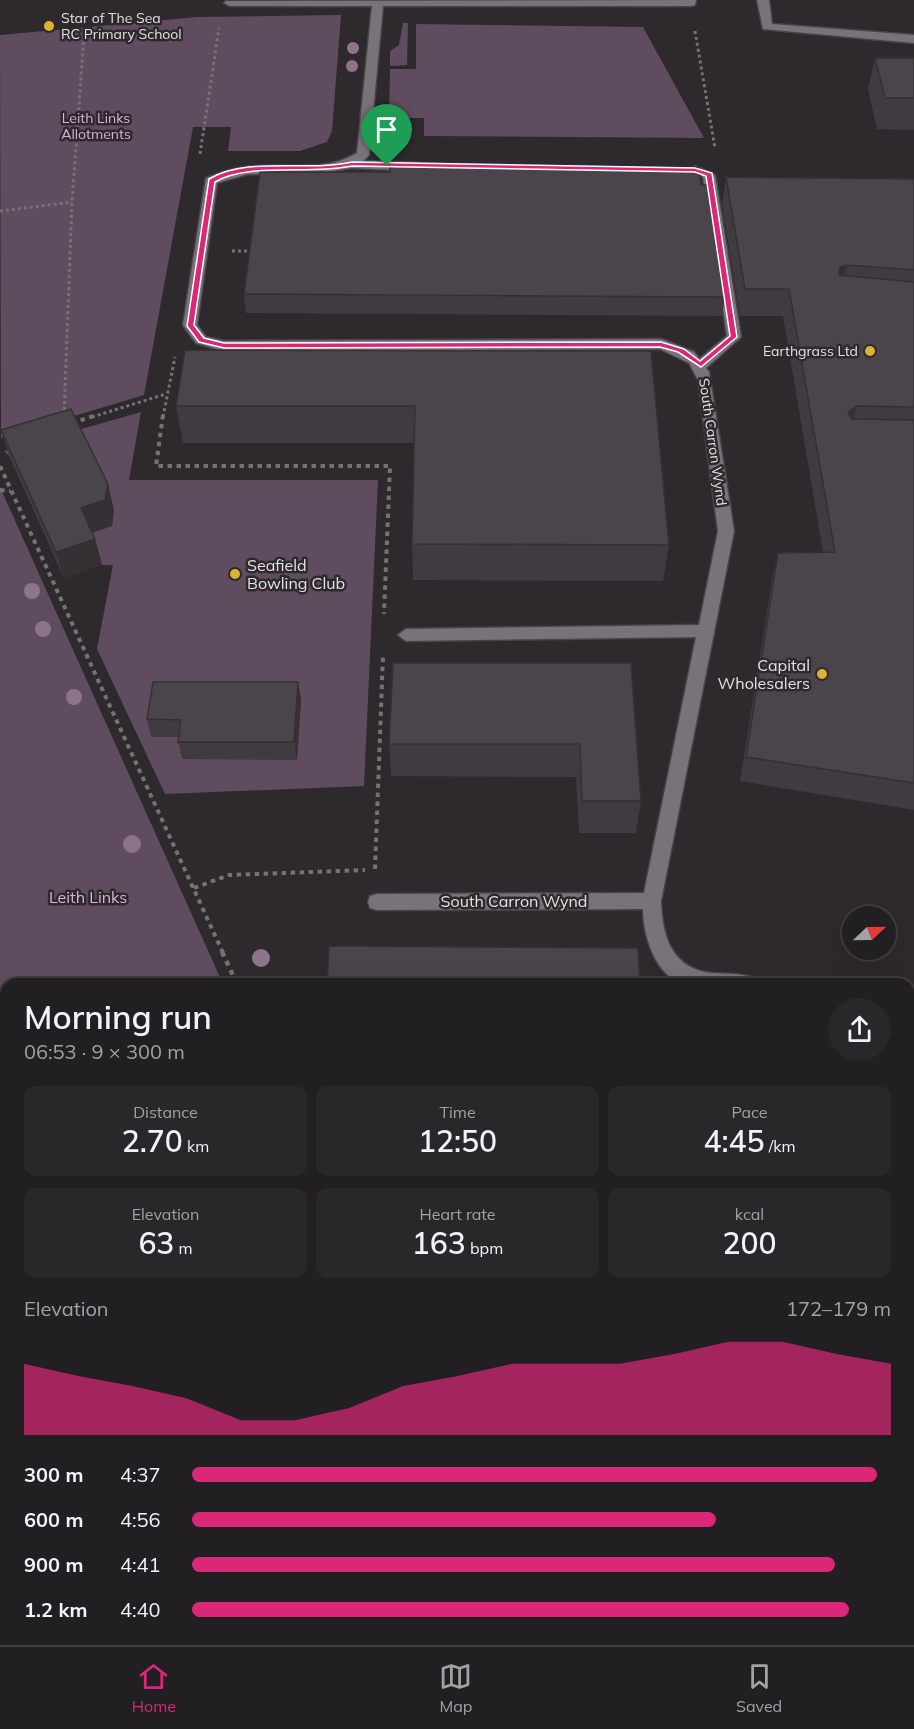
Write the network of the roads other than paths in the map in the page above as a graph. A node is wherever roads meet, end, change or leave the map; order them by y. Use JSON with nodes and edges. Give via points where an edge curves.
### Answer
{"nodes":[{"id":1,"x":763,"y":0,"type":"edge"},
{"id":2,"x":378,"y":1,"type":"edge"},
{"id":3,"x":690,"y":2,"type":"edge"},
{"id":4,"x":231,"y":3,"type":"dead end"},
{"id":5,"x":914,"y":39,"type":"edge"},
{"id":6,"x":352,"y":164,"type":"junction"},
{"id":7,"x":434,"y":167,"type":"edge"},
{"id":8,"x":689,"y":170,"type":"edge"},
{"id":9,"x":701,"y":365,"type":"junction"},
{"id":10,"x":705,"y":631,"type":"junction"},
{"id":11,"x":406,"y":635,"type":"dead end"},
{"id":12,"x":652,"y":901,"type":"junction"},
{"id":13,"x":377,"y":902,"type":"dead end"},
{"id":14,"x":692,"y":978,"type":"edge"}],
"edges":[{"from":1,"to":5,"type":"street","via":[[767,27]]},
{"from":2,"to":3,"type":"street"},
{"from":2,"to":4,"type":"street"},
{"from":2,"to":6,"type":"street","via":[[363,155]]},
{"from":6,"to":7,"type":"street"},
{"from":6,"to":9,"type":"street","name":"South Carron Wynd","via":[[330,169],[241,170],[211,181],[190,326],[201,340],[224,346],[661,344],[681,350]]},
{"from":8,"to":9,"type":"street","via":[[709,175],[734,337]]},
{"from":9,"to":10,"type":"street","name":"South Carron Wynd","via":[[726,531]]},
{"from":10,"to":11,"type":"street"},
{"from":10,"to":12,"type":"street","name":"South Carron Wynd"},
{"from":12,"to":13,"type":"street","name":"South Carron Wynd"},
{"from":12,"to":14,"type":"street","name":"South Carron Wynd","via":[[651,921],[657,945],[671,964]]}]}
